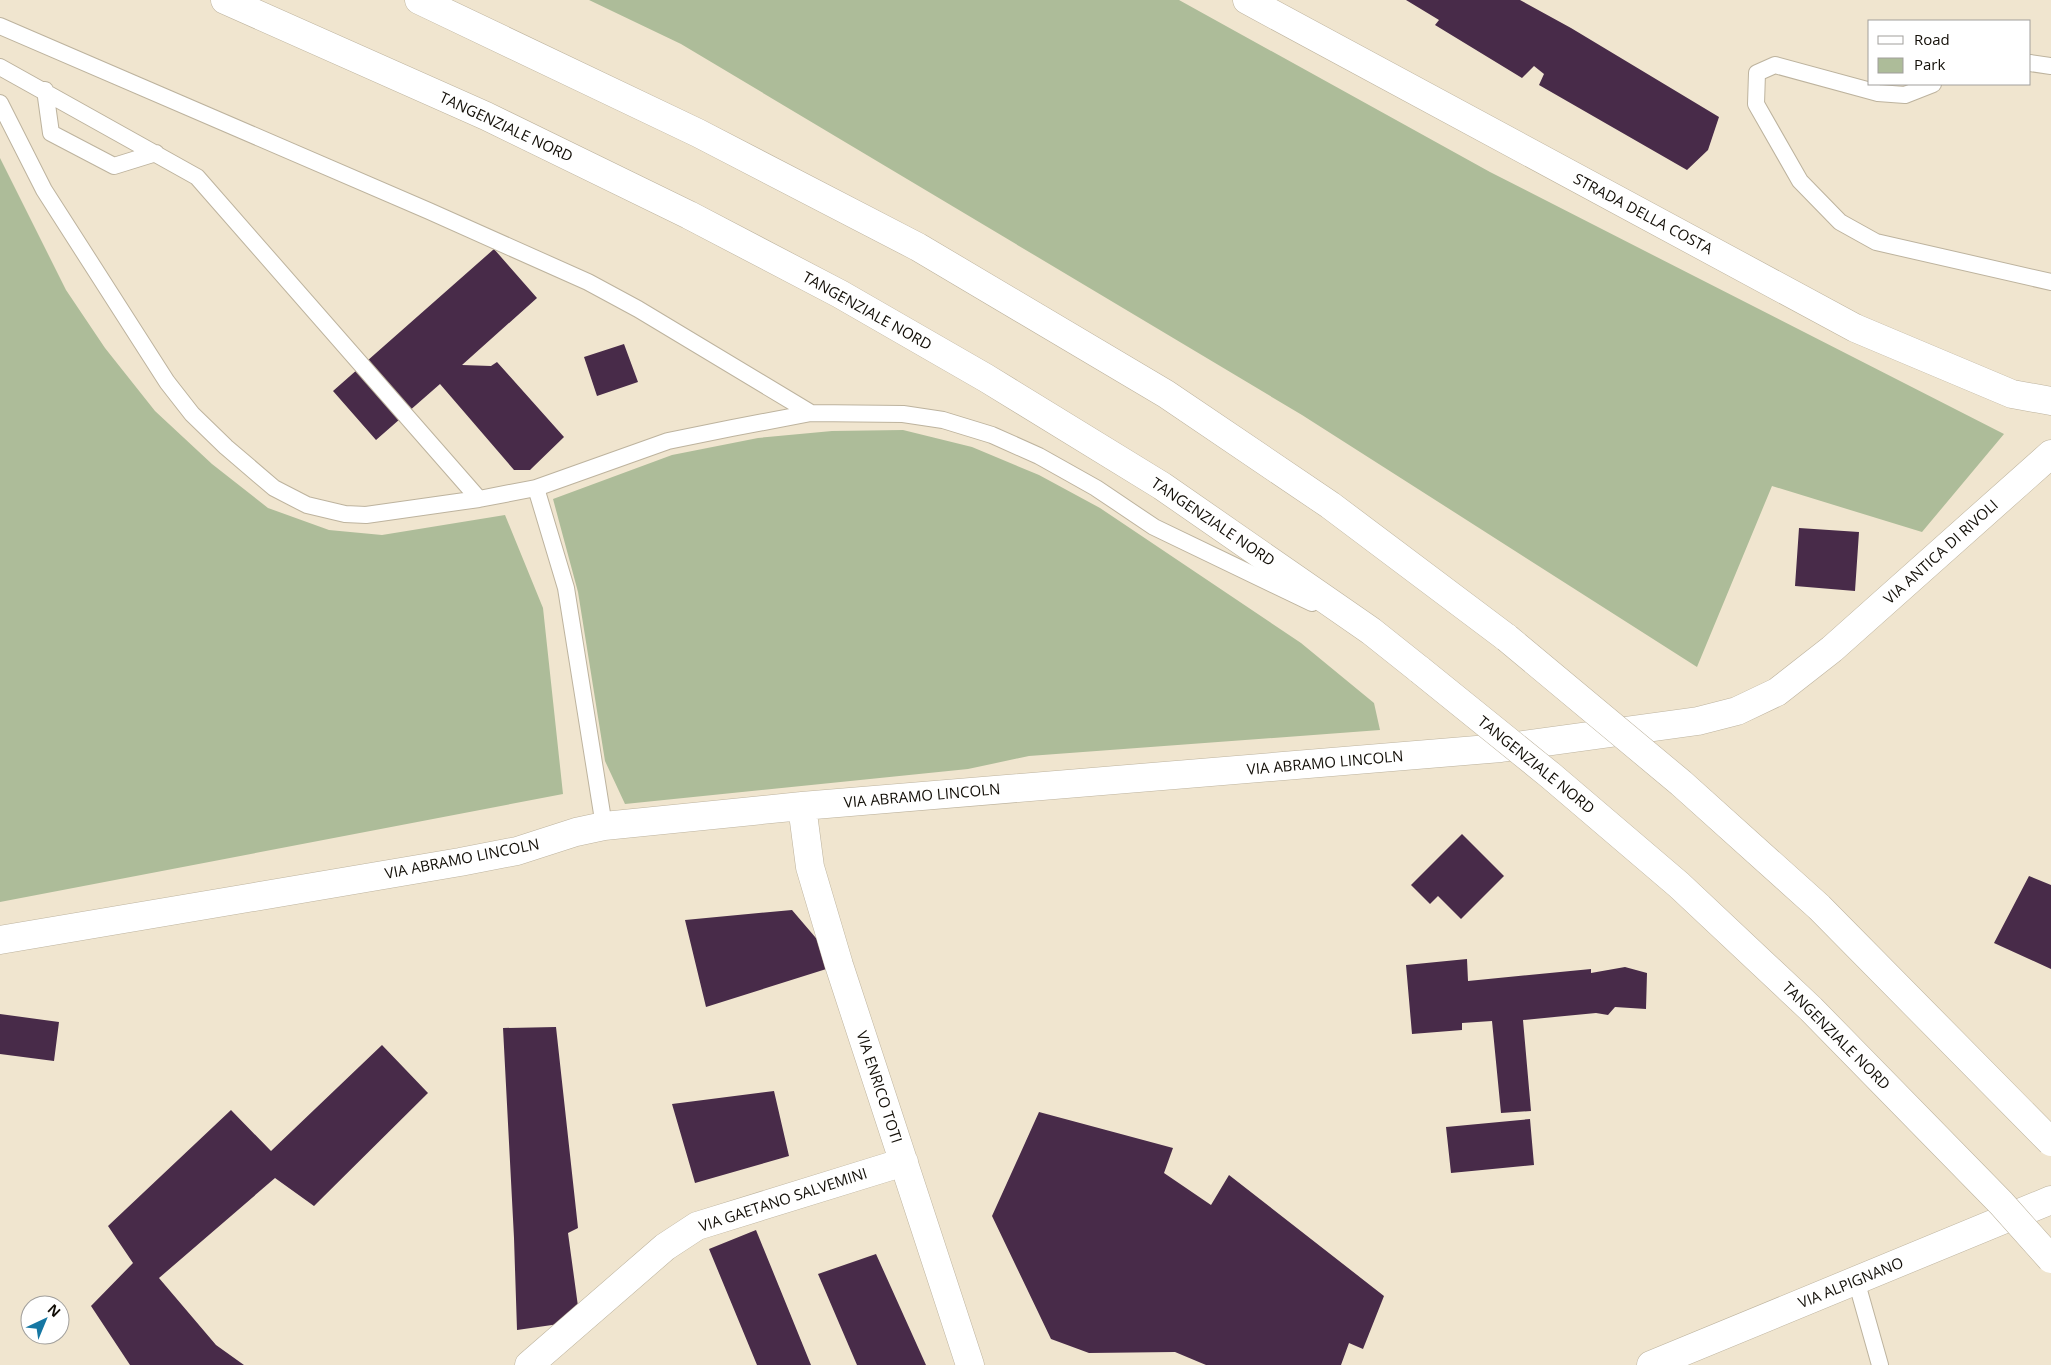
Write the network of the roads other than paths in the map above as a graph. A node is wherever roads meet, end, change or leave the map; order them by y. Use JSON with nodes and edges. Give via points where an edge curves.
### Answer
{"nodes":[{"id":1,"x":225,"y":0,"type":"edge"},
{"id":2,"x":419,"y":0,"type":"edge"},
{"id":3,"x":1247,"y":0,"type":"edge"},
{"id":4,"x":0,"y":26,"type":"edge"},
{"id":5,"x":2031,"y":63,"type":"edge"},
{"id":6,"x":2051,"y":66,"type":"edge"},
{"id":7,"x":0,"y":67,"type":"edge"},
{"id":8,"x":1930,"y":85,"type":"edge"},
{"id":9,"x":45,"y":90,"type":"junction"},
{"id":10,"x":0,"y":103,"type":"edge"},
{"id":11,"x":156,"y":153,"type":"junction"},
{"id":12,"x":2051,"y":282,"type":"edge"},
{"id":13,"x":2051,"y":401,"type":"edge"},
{"id":14,"x":811,"y":413,"type":"junction"},
{"id":15,"x":2051,"y":454,"type":"edge"},
{"id":16,"x":536,"y":488,"type":"junction"},
{"id":17,"x":479,"y":499,"type":"junction"},
{"id":18,"x":1371,"y":631,"type":"junction"},
{"id":19,"x":1832,"y":649,"type":"joint"},
{"id":20,"x":802,"y":806,"type":"junction"},
{"id":21,"x":604,"y":826,"type":"junction"},
{"id":22,"x":0,"y":940,"type":"edge"},
{"id":23,"x":2051,"y":1142,"type":"edge"},
{"id":24,"x":904,"y":1162,"type":"junction"},
{"id":25,"x":2051,"y":1200,"type":"edge"},
{"id":26,"x":2051,"y":1259,"type":"edge"},
{"id":27,"x":1856,"y":1280,"type":"junction"},
{"id":28,"x":529,"y":1365,"type":"edge"},
{"id":29,"x":970,"y":1365,"type":"edge"},
{"id":30,"x":1651,"y":1365,"type":"edge"},
{"id":31,"x":1880,"y":1365,"type":"edge"}],
"edges":[{"from":1,"to":18,"type":"main road","name":"TANGENZIALE NORD","via":[[486,116],[689,215],[840,294],[986,378],[1162,486]]},
{"from":2,"to":23,"type":"main road","bridge":true,"via":[[698,133],[935,257],[1166,394],[1330,505],[1508,638],[1681,783],[1819,907]]},
{"from":3,"to":13,"type":"main road","name":"STRADA DELLA COSTA","via":[[1855,328],[2012,394]]},
{"from":4,"to":14,"type":"lane","via":[[429,210],[588,282]]},
{"from":5,"to":6,"type":"lane"},
{"from":7,"to":9,"type":"lane"},
{"from":8,"to":12,"type":"lane","via":[[1905,95],[1878,93],[1775,65],[1757,73],[1756,104],[1800,181],[1840,222],[1876,242]]},
{"from":9,"to":11,"type":"lane"},
{"from":9,"to":11,"type":"lane","via":[[51,133],[114,166]]},
{"from":10,"to":17,"type":"lane","via":[[44,190],[167,382],[192,414],[274,488],[307,505],[345,514]]},
{"from":11,"to":17,"type":"lane","via":[[198,177]]},
{"from":14,"to":16,"type":"lane","via":[[668,441]]},
{"from":14,"to":18,"type":"lane","via":[[903,414],[943,420],[992,435],[1039,456],[1096,488],[1154,527]]},
{"from":15,"to":19,"type":"main road","name":"VIA ANTICA DI RIVOLI"},
{"from":16,"to":17,"type":"lane"},
{"from":16,"to":21,"type":"lane","via":[[566,588]]},
{"from":18,"to":26,"type":"main road","name":"TANGENZIALE NORD","bridge":true,"via":[[1550,775],[1679,885],[1811,1009],[2001,1203]]},
{"from":19,"to":20,"type":"main road","name":"VIA ABRAMO LINCOLN","via":[[1777,692],[1737,711],[1698,722],[1502,748]]},
{"from":20,"to":21,"type":"main road","name":"VIA ABRAMO LINCOLN"},
{"from":20,"to":24,"type":"main road","name":"VIA ENRICO TOTI","via":[[810,867]]},
{"from":21,"to":22,"type":"main road","name":"VIA ABRAMO LINCOLN","via":[[517,851]]},
{"from":24,"to":28,"type":"main road","name":"VIA GAETANO SALVEMINI","via":[[697,1226],[665,1247]]},
{"from":24,"to":29,"type":"main road","name":"VIA ENRICO TOTI"},
{"from":25,"to":27,"type":"main road","name":"VIA ALPIGNANO"},
{"from":27,"to":30,"type":"main road","name":"VIA ALPIGNANO"},
{"from":27,"to":31,"type":"lane"}]}
